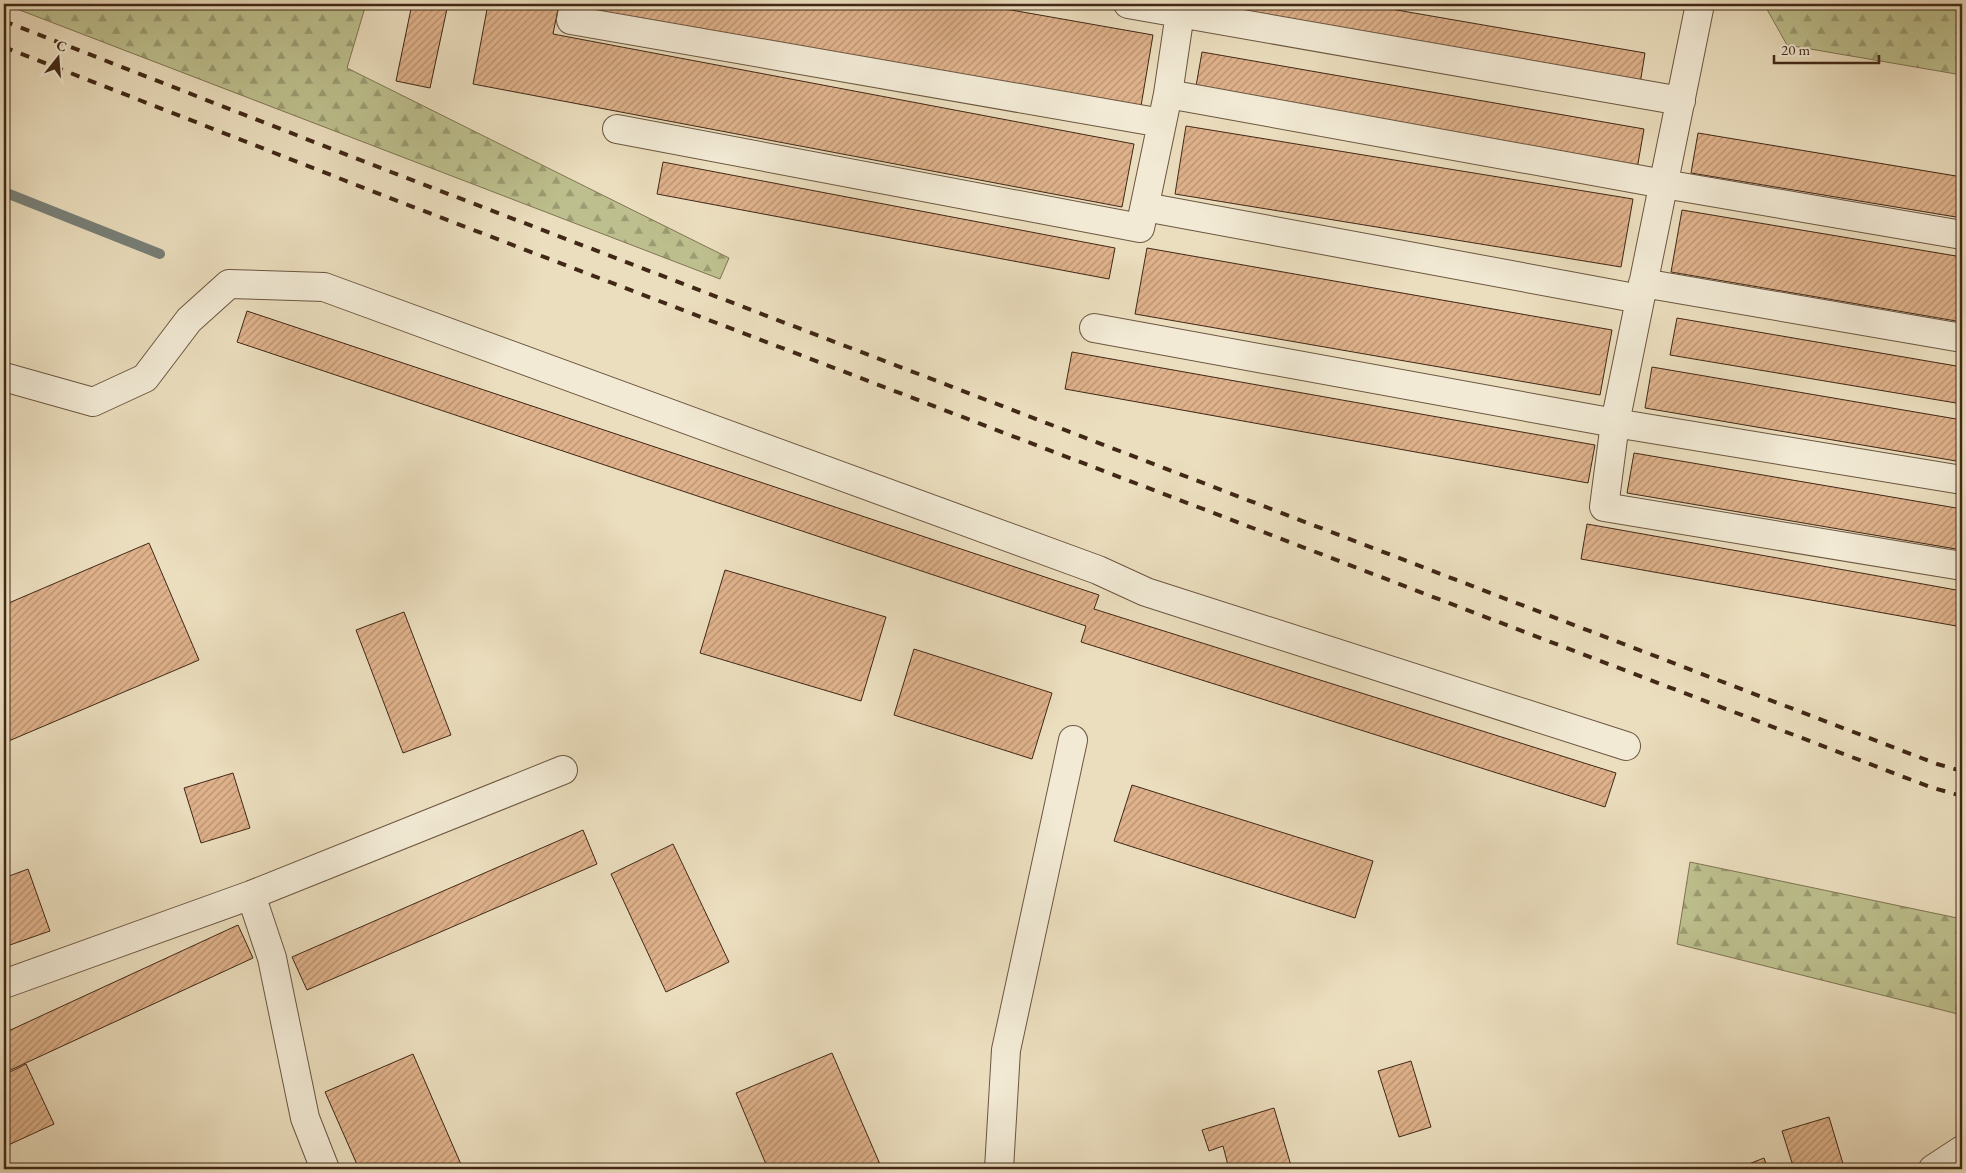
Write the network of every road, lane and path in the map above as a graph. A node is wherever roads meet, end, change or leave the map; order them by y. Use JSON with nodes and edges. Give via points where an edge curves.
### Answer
{"nodes":[{"id":1,"x":574,"y":4,"type":"edge"},
{"id":2,"x":1128,"y":4,"type":"edge"},
{"id":3,"x":1700,"y":4,"type":"edge"},
{"id":4,"x":1180,"y":13,"type":"junction"},
{"id":5,"x":1168,"y":94,"type":"junction"},
{"id":6,"x":1681,"y":100,"type":"junction"},
{"id":7,"x":1162,"y":123,"type":"junction"},
{"id":8,"x":617,"y":129,"type":"dead end"},
{"id":9,"x":1664,"y":184,"type":"junction"},
{"id":10,"x":1145,"y":207,"type":"junction"},
{"id":11,"x":1962,"y":235,"type":"edge"},
{"id":12,"x":1642,"y":291,"type":"junction"},
{"id":13,"x":1094,"y":328,"type":"dead end"},
{"id":14,"x":1962,"y":338,"type":"edge"},
{"id":15,"x":4,"y":377,"type":"edge"},
{"id":16,"x":1615,"y":423,"type":"junction"},
{"id":17,"x":1962,"y":480,"type":"edge"},
{"id":18,"x":1962,"y":566,"type":"edge"},
{"id":19,"x":1073,"y":740,"type":"dead end"},
{"id":20,"x":1626,"y":746,"type":"dead end"},
{"id":21,"x":563,"y":770,"type":"dead end"},
{"id":22,"x":251,"y":895,"type":"junction"},
{"id":23,"x":4,"y":984,"type":"edge"},
{"id":24,"x":1962,"y":1150,"type":"edge"},
{"id":25,"x":325,"y":1169,"type":"edge"},
{"id":26,"x":999,"y":1169,"type":"edge"},
{"id":27,"x":1933,"y":1169,"type":"edge"}],
"edges":[{"from":1,"to":7,"type":"street","via":[[571,20]]},
{"from":2,"to":4,"type":"street"},
{"from":3,"to":6,"type":"street"},
{"from":4,"to":5,"type":"street"},
{"from":4,"to":6,"type":"street"},
{"from":5,"to":7,"type":"street"},
{"from":5,"to":9,"type":"street"},
{"from":6,"to":9,"type":"street"},
{"from":7,"to":10,"type":"street"},
{"from":8,"to":10,"type":"street","via":[[1140,228]]},
{"from":9,"to":11,"type":"street"},
{"from":9,"to":12,"type":"street"},
{"from":10,"to":12,"type":"street"},
{"from":12,"to":14,"type":"street"},
{"from":12,"to":16,"type":"street"},
{"from":13,"to":16,"type":"street"},
{"from":15,"to":20,"type":"street","via":[[93,402],[145,378],[189,320],[229,284],[324,287],[1098,570],[1146,592]]},
{"from":16,"to":17,"type":"street"},
{"from":16,"to":18,"type":"street","via":[[1604,507]]},
{"from":19,"to":26,"type":"street","via":[[1006,1050]]},
{"from":21,"to":22,"type":"street"},
{"from":22,"to":23,"type":"street"},
{"from":22,"to":25,"type":"street","via":[[272,958],[305,1118]]},
{"from":24,"to":27,"type":"street"}]}
